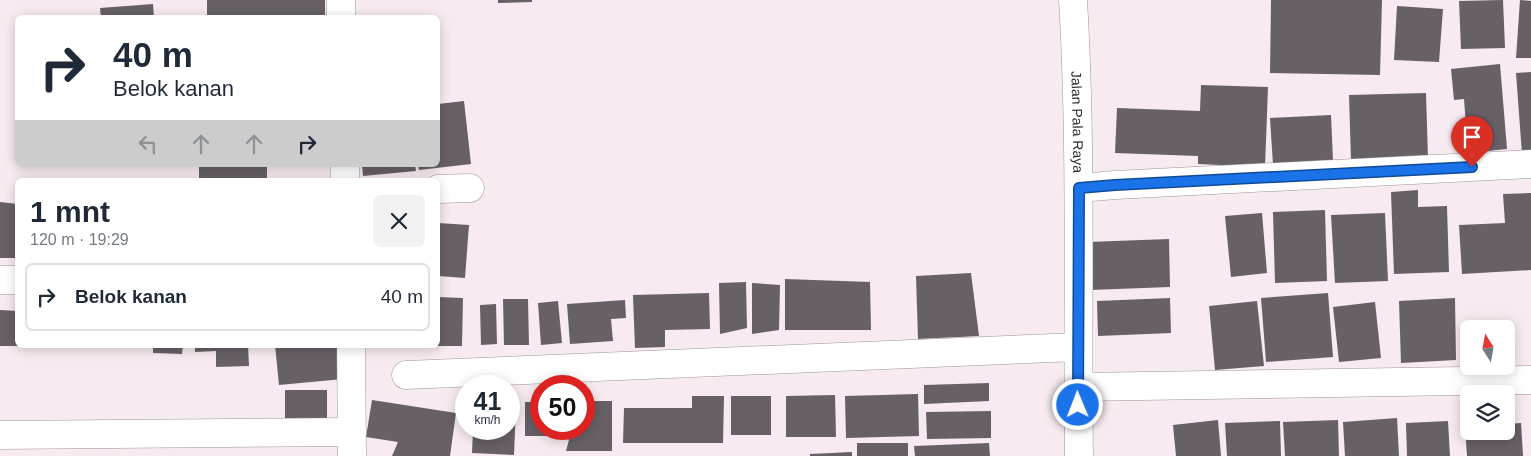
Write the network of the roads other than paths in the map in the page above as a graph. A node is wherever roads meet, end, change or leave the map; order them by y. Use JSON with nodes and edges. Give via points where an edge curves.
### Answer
{"nodes":[{"id":1,"x":341,"y":0,"type":"edge"},
{"id":2,"x":1073,"y":0,"type":"edge"},
{"id":3,"x":342,"y":15,"type":"edge"},
{"id":4,"x":1531,"y":164,"type":"edge"},
{"id":5,"x":470,"y":188,"type":"dead end"},
{"id":6,"x":1079,"y":188,"type":"junction"},
{"id":7,"x":440,"y":189,"type":"edge"},
{"id":8,"x":0,"y":280,"type":"edge"},
{"id":9,"x":15,"y":280,"type":"edge"},
{"id":10,"x":1077,"y":347,"type":"junction"},
{"id":11,"x":351,"y":348,"type":"edge"},
{"id":12,"x":406,"y":375,"type":"dead end"},
{"id":13,"x":1531,"y":380,"type":"edge"},
{"id":14,"x":1078,"y":388,"type":"junction"},
{"id":15,"x":0,"y":435,"type":"edge"},
{"id":16,"x":352,"y":444,"type":"edge"},
{"id":17,"x":1079,"y":456,"type":"edge"}],
"edges":[{"from":1,"to":3,"type":"street"},
{"from":2,"to":6,"type":"street","name":"Jalan Pala Raya"},
{"from":4,"to":6,"type":"street"},
{"from":5,"to":7,"type":"street"},
{"from":6,"to":10,"type":"street","name":"Jalan Pala Raya"},
{"from":8,"to":9,"type":"street"},
{"from":10,"to":12,"type":"street"},
{"from":10,"to":14,"type":"street","name":"Jalan Pala Raya"},
{"from":11,"to":16,"type":"street"},
{"from":13,"to":14,"type":"street"},
{"from":14,"to":17,"type":"street","name":"Jalan Pala Raya"},
{"from":15,"to":16,"type":"street"}]}
